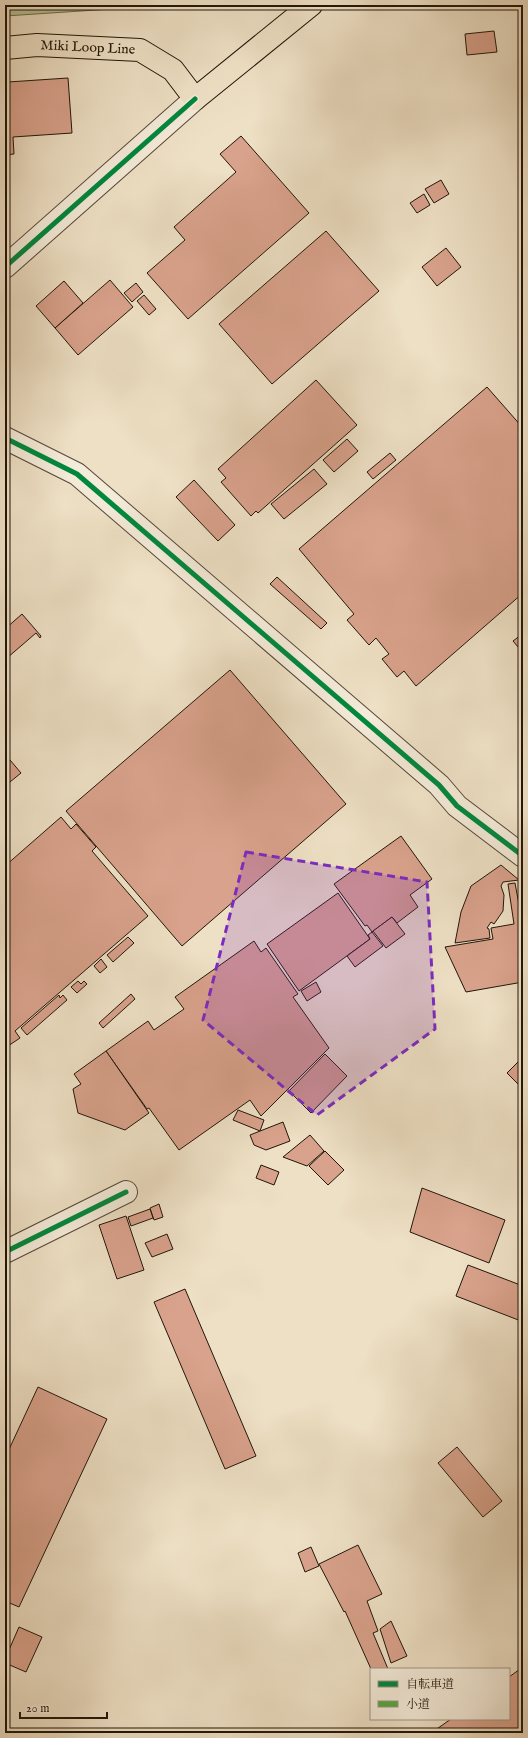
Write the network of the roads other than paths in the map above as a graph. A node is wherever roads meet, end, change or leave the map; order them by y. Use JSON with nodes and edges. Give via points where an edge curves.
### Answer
{"nodes":[{"id":1,"x":310,"y":5,"type":"edge"},
{"id":2,"x":5,"y":48,"type":"edge"},
{"id":3,"x":196,"y":99,"type":"junction"},
{"id":4,"x":5,"y":267,"type":"edge"},
{"id":5,"x":5,"y":438,"type":"edge"},
{"id":6,"x":523,"y":856,"type":"edge"},
{"id":7,"x":126,"y":1192,"type":"dead end"},
{"id":8,"x":5,"y":1252,"type":"edge"}],
"edges":[{"from":1,"to":3,"type":"main road"},
{"from":2,"to":3,"type":"main road","name":"Miki Loop Line","via":[[37,45],[140,50],[173,70]]},
{"from":3,"to":4,"type":"street"},
{"from":5,"to":6,"type":"street","via":[[77,474],[439,785],[457,806]]},
{"from":7,"to":8,"type":"street"}]}
